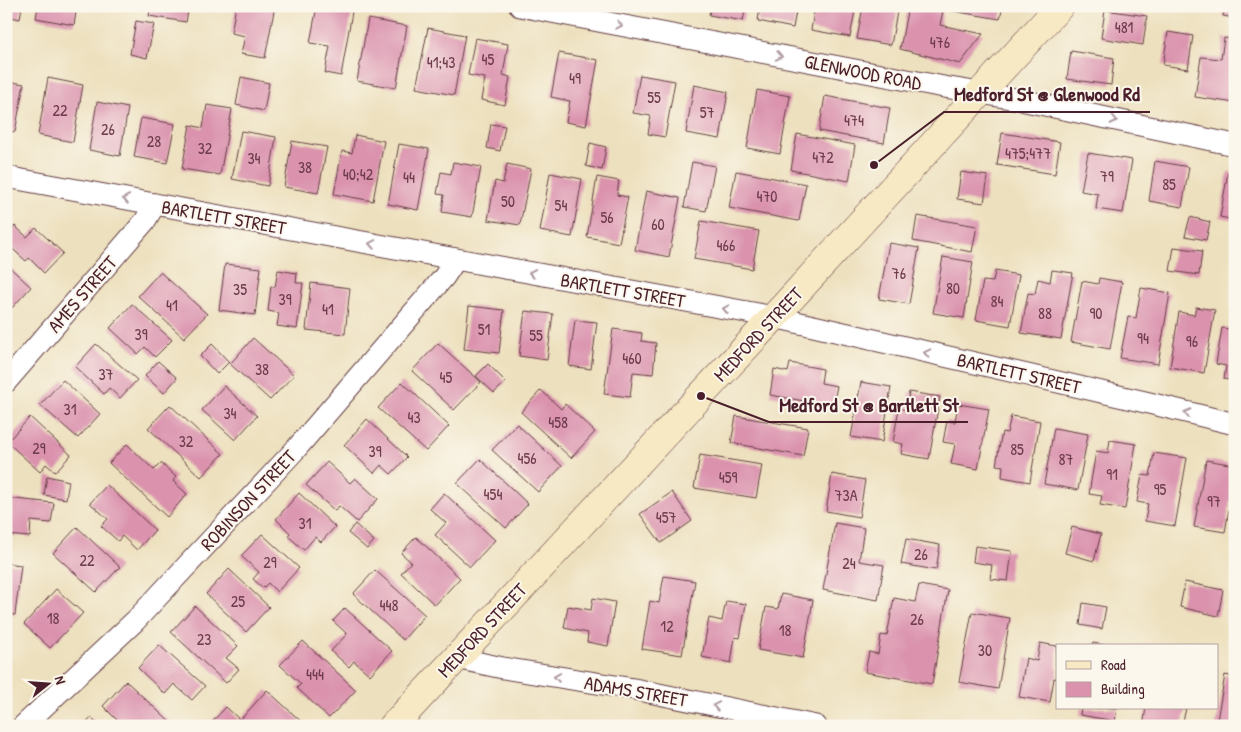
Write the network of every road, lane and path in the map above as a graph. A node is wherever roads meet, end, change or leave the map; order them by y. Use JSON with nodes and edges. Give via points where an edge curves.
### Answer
{"nodes":[{"id":1,"x":520,"y":6,"type":"edge"},
{"id":2,"x":1060,"y":6,"type":"edge"},
{"id":3,"x":980,"y":94,"type":"junction"},
{"id":4,"x":1235,"y":145,"type":"edge"},
{"id":5,"x":6,"y":177,"type":"edge"},
{"id":6,"x":155,"y":204,"type":"junction"},
{"id":7,"x":456,"y":259,"type":"junction"},
{"id":8,"x":774,"y":317,"type":"junction"},
{"id":9,"x":6,"y":382,"type":"edge"},
{"id":10,"x":1235,"y":424,"type":"edge"},
{"id":11,"x":456,"y":658,"type":"junction"},
{"id":12,"x":23,"y":726,"type":"edge"},
{"id":13,"x":393,"y":726,"type":"edge"},
{"id":14,"x":816,"y":726,"type":"edge"}],
"edges":[{"from":1,"to":3,"type":"street","name":"GLENWOOD ROAD","one_way":true},
{"from":2,"to":3,"type":"main road","name":"MEDFORD STREET"},
{"from":3,"to":4,"type":"street","name":"GLENWOOD ROAD","one_way":true},
{"from":3,"to":8,"type":"main road","name":"MEDFORD STREET"},
{"from":6,"to":5,"type":"street","name":"BARTLETT STREET","one_way":true},
{"from":7,"to":6,"type":"street","name":"BARTLETT STREET","one_way":true},
{"from":6,"to":9,"type":"street","name":"AMES STREET","via":[[145,221]]},
{"from":8,"to":7,"type":"street","name":"BARTLETT STREET","one_way":true},
{"from":7,"to":12,"type":"street","name":"ROBINSON STREET","via":[[296,450],[135,620]]},
{"from":10,"to":8,"type":"street","name":"BARTLETT STREET","one_way":true},
{"from":8,"to":11,"type":"main road","name":"MEDFORD STREET"},
{"from":11,"to":13,"type":"main road","name":"MEDFORD STREET"},
{"from":14,"to":11,"type":"street","name":"ADAMS STREET","one_way":true,"via":[[634,689]]}]}
